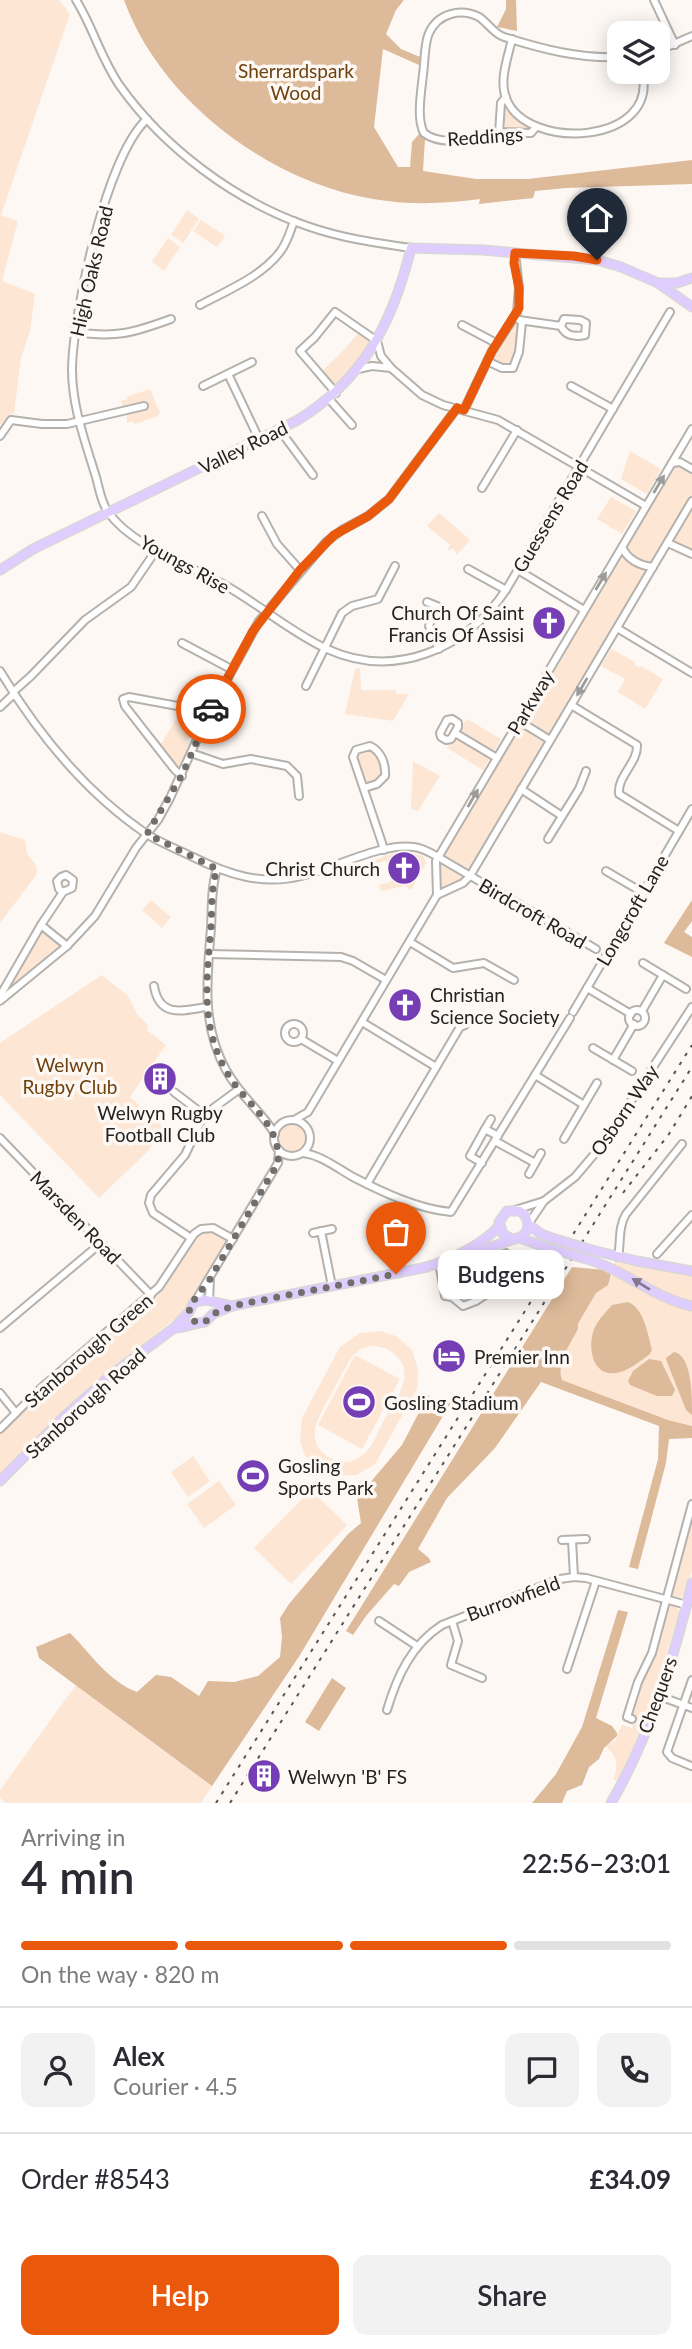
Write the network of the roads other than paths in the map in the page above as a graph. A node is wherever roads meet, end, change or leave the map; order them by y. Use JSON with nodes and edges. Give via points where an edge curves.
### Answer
{"nodes":[{"id":1,"x":76,"y":0,"type":"edge"},
{"id":2,"x":654,"y":0,"type":"edge"},
{"id":3,"x":692,"y":37,"type":"edge"},
{"id":4,"x":512,"y":39,"type":"junction"},
{"id":5,"x":675,"y":45,"type":"junction"},
{"id":6,"x":670,"y":47,"type":"edge"},
{"id":7,"x":607,"y":58,"type":"edge"},
{"id":8,"x":645,"y":84,"type":"edge"},
{"id":9,"x":506,"y":97,"type":"junction"},
{"id":10,"x":147,"y":119,"type":"junction"},
{"id":11,"x":536,"y":127,"type":"junction"},
{"id":12,"x":499,"y":133,"type":"junction"},
{"id":13,"x":294,"y":221,"type":"junction"},
{"id":14,"x":411,"y":248,"type":"junction"},
{"id":15,"x":515,"y":253,"type":"junction"},
{"id":16,"x":692,"y":278,"type":"edge"},
{"id":17,"x":658,"y":284,"type":"junction"},
{"id":18,"x":200,"y":305,"type":"dead end"},
{"id":19,"x":692,"y":307,"type":"edge"},
{"id":20,"x":670,"y":312,"type":"dead end"},
{"id":21,"x":514,"y":317,"type":"junction"},
{"id":22,"x":171,"y":319,"type":"dead end"},
{"id":23,"x":522,"y":322,"type":"junction"},
{"id":24,"x":463,"y":325,"type":"dead end"},
{"id":25,"x":561,"y":326,"type":"dead end"},
{"id":26,"x":75,"y":332,"type":"junction"},
{"id":27,"x":376,"y":341,"type":"junction"},
{"id":28,"x":496,"y":343,"type":"junction"},
{"id":29,"x":487,"y":360,"type":"junction"},
{"id":30,"x":252,"y":362,"type":"dead end"},
{"id":31,"x":358,"y":369,"type":"junction"},
{"id":32,"x":391,"y":369,"type":"junction"},
{"id":33,"x":228,"y":374,"type":"junction"},
{"id":34,"x":203,"y":386,"type":"dead end"},
{"id":35,"x":571,"y":386,"type":"dead end"},
{"id":36,"x":332,"y":396,"type":"junction"},
{"id":37,"x":144,"y":406,"type":"dead end"},
{"id":38,"x":460,"y":409,"type":"junction"},
{"id":39,"x":613,"y":410,"type":"junction"},
{"id":40,"x":79,"y":422,"type":"junction"},
{"id":41,"x":352,"y":425,"type":"dead end"},
{"id":42,"x":279,"y":429,"type":"junction"},
{"id":43,"x":692,"y":429,"type":"edge"},
{"id":44,"x":517,"y":430,"type":"junction"},
{"id":45,"x":0,"y":436,"type":"edge"},
{"id":46,"x":258,"y":439,"type":"junction"},
{"id":47,"x":671,"y":463,"type":"junction"},
{"id":48,"x":579,"y":466,"type":"junction"},
{"id":49,"x":692,"y":469,"type":"edge"},
{"id":50,"x":313,"y":475,"type":"dead end"},
{"id":51,"x":482,"y":488,"type":"dead end"},
{"id":52,"x":646,"y":506,"type":"junction"},
{"id":53,"x":691,"y":506,"type":"edge"},
{"id":54,"x":108,"y":512,"type":"junction"},
{"id":55,"x":262,"y":516,"type":"dead end"},
{"id":56,"x":668,"y":542,"type":"junction"},
{"id":57,"x":622,"y":547,"type":"junction"},
{"id":58,"x":157,"y":549,"type":"junction"},
{"id":59,"x":692,"y":554,"type":"edge"},
{"id":60,"x":395,"y":566,"type":"dead end"},
{"id":61,"x":653,"y":567,"type":"junction"},
{"id":62,"x":468,"y":569,"type":"dead end"},
{"id":63,"x":0,"y":570,"type":"edge"},
{"id":64,"x":300,"y":570,"type":"junction"},
{"id":65,"x":518,"y":570,"type":"junction"},
{"id":66,"x":506,"y":590,"type":"junction"},
{"id":67,"x":427,"y":602,"type":"dead end"},
{"id":68,"x":584,"y":610,"type":"junction"},
{"id":69,"x":266,"y":612,"type":"junction"},
{"id":70,"x":617,"y":628,"type":"junction"},
{"id":71,"x":182,"y":643,"type":"dead end"},
{"id":72,"x":324,"y":648,"type":"junction"},
{"id":73,"x":439,"y":649,"type":"junction"},
{"id":74,"x":231,"y":669,"type":"junction"},
{"id":75,"x":0,"y":671,"type":"edge"},
{"id":76,"x":692,"y":673,"type":"edge"},
{"id":77,"x":4,"y":684,"type":"edge"},
{"id":78,"x":306,"y":686,"type":"dead end"},
{"id":79,"x":13,"y":693,"type":"junction"},
{"id":80,"x":571,"y":705,"type":"junction"},
{"id":81,"x":0,"y":707,"type":"edge"},
{"id":82,"x":209,"y":712,"type":"junction"},
{"id":83,"x":519,"y":721,"type":"junction"},
{"id":84,"x":455,"y":733,"type":"dead end"},
{"id":85,"x":550,"y":740,"type":"junction"},
{"id":86,"x":191,"y":753,"type":"junction"},
{"id":87,"x":497,"y":758,"type":"junction"},
{"id":88,"x":586,"y":771,"type":"dead end"},
{"id":89,"x":182,"y":775,"type":"junction"},
{"id":90,"x":364,"y":788,"type":"junction"},
{"id":91,"x":521,"y":789,"type":"junction"},
{"id":92,"x":299,"y":796,"type":"dead end"},
{"id":93,"x":692,"y":809,"type":"edge"},
{"id":94,"x":562,"y":816,"type":"junction"},
{"id":95,"x":679,"y":831,"type":"junction"},
{"id":96,"x":147,"y":834,"type":"junction"},
{"id":97,"x":548,"y":839,"type":"dead end"},
{"id":98,"x":384,"y":849,"type":"junction"},
{"id":99,"x":438,"y":857,"type":"junction"},
{"id":100,"x":217,"y":869,"type":"junction"},
{"id":101,"x":606,"y":871,"type":"dead end"},
{"id":102,"x":470,"y":876,"type":"junction"},
{"id":103,"x":63,"y":892,"type":"dead end"},
{"id":104,"x":642,"y":892,"type":"junction"},
{"id":105,"x":437,"y":895,"type":"junction"},
{"id":106,"x":41,"y":925,"type":"junction"},
{"id":107,"x":410,"y":942,"type":"junction"},
{"id":108,"x":67,"y":946,"type":"junction"},
{"id":109,"x":596,"y":949,"type":"dead end"},
{"id":110,"x":209,"y":954,"type":"junction"},
{"id":111,"x":643,"y":963,"type":"dead end"},
{"id":112,"x":663,"y":975,"type":"junction"},
{"id":113,"x":514,"y":979,"type":"dead end"},
{"id":114,"x":386,"y":981,"type":"junction"},
{"id":115,"x":154,"y":986,"type":"dead end"},
{"id":116,"x":587,"y":988,"type":"junction"},
{"id":117,"x":686,"y":989,"type":"dead end"},
{"id":118,"x":0,"y":999,"type":"edge"},
{"id":119,"x":206,"y":1007,"type":"junction"},
{"id":120,"x":692,"y":1007,"type":"edge"},
{"id":121,"x":642,"y":1011,"type":"junction"},
{"id":122,"x":631,"y":1014,"type":"junction"},
{"id":123,"x":362,"y":1023,"type":"junction"},
{"id":124,"x":634,"y":1024,"type":"junction"},
{"id":125,"x":465,"y":1025,"type":"dead end"},
{"id":126,"x":301,"y":1039,"type":"dead end"},
{"id":127,"x":593,"y":1048,"type":"dead end"},
{"id":128,"x":613,"y":1060,"type":"junction"},
{"id":129,"x":338,"y":1061,"type":"junction"},
{"id":130,"x":436,"y":1067,"type":"junction"},
{"id":131,"x":632,"y":1071,"type":"dead end"},
{"id":132,"x":535,"y":1075,"type":"junction"},
{"id":133,"x":597,"y":1083,"type":"dead end"},
{"id":134,"x":238,"y":1090,"type":"junction"},
{"id":135,"x":174,"y":1092,"type":"dead end"},
{"id":136,"x":584,"y":1105,"type":"junction"},
{"id":137,"x":307,"y":1112,"type":"junction"},
{"id":138,"x":204,"y":1115,"type":"junction"},
{"id":139,"x":491,"y":1119,"type":"dead end"},
{"id":140,"x":294,"y":1120,"type":"junction"},
{"id":141,"x":268,"y":1122,"type":"junction"},
{"id":142,"x":282,"y":1124,"type":"junction"},
{"id":143,"x":307,"y":1127,"type":"junction"},
{"id":144,"x":485,"y":1129,"type":"junction"},
{"id":145,"x":275,"y":1134,"type":"junction"},
{"id":146,"x":0,"y":1138,"type":"edge"},
{"id":147,"x":497,"y":1138,"type":"junction"},
{"id":148,"x":564,"y":1139,"type":"dead end"},
{"id":149,"x":311,"y":1141,"type":"junction"},
{"id":150,"x":682,"y":1144,"type":"dead end"},
{"id":151,"x":279,"y":1150,"type":"junction"},
{"id":152,"x":303,"y":1153,"type":"junction"},
{"id":153,"x":541,"y":1153,"type":"dead end"},
{"id":154,"x":290,"y":1156,"type":"junction"},
{"id":155,"x":317,"y":1156,"type":"junction"},
{"id":156,"x":278,"y":1163,"type":"junction"},
{"id":157,"x":482,"y":1163,"type":"junction"},
{"id":158,"x":535,"y":1163,"type":"junction"},
{"id":159,"x":529,"y":1174,"type":"dead end"},
{"id":160,"x":367,"y":1184,"type":"junction"},
{"id":161,"x":544,"y":1202,"type":"junction"},
{"id":162,"x":515,"y":1210,"type":"junction"},
{"id":163,"x":692,"y":1215,"type":"edge"},
{"id":164,"x":529,"y":1224,"type":"junction"},
{"id":165,"x":499,"y":1226,"type":"junction"},
{"id":166,"x":332,"y":1229,"type":"dead end"},
{"id":167,"x":321,"y":1231,"type":"junction"},
{"id":168,"x":313,"y":1233,"type":"dead end"},
{"id":169,"x":191,"y":1238,"type":"junction"},
{"id":170,"x":516,"y":1238,"type":"junction"},
{"id":171,"x":233,"y":1239,"type":"junction"},
{"id":172,"x":101,"y":1243,"type":"junction"},
{"id":173,"x":506,"y":1253,"type":"dead end"},
{"id":174,"x":657,"y":1254,"type":"dead end"},
{"id":175,"x":456,"y":1256,"type":"junction"},
{"id":176,"x":618,"y":1257,"type":"junction"},
{"id":177,"x":439,"y":1263,"type":"junction"},
{"id":178,"x":692,"y":1271,"type":"edge"},
{"id":179,"x":210,"y":1279,"type":"junction"},
{"id":180,"x":443,"y":1280,"type":"junction"},
{"id":181,"x":332,"y":1286,"type":"junction"},
{"id":182,"x":497,"y":1287,"type":"dead end"},
{"id":183,"x":151,"y":1295,"type":"junction"},
{"id":184,"x":196,"y":1300,"type":"junction"},
{"id":185,"x":209,"y":1302,"type":"junction"},
{"id":186,"x":232,"y":1306,"type":"junction"},
{"id":187,"x":692,"y":1306,"type":"edge"},
{"id":188,"x":189,"y":1312,"type":"junction"},
{"id":189,"x":213,"y":1314,"type":"junction"},
{"id":190,"x":195,"y":1322,"type":"junction"},
{"id":191,"x":0,"y":1328,"type":"edge"},
{"id":192,"x":174,"y":1328,"type":"junction"},
{"id":193,"x":0,"y":1393,"type":"edge"},
{"id":194,"x":16,"y":1413,"type":"junction"},
{"id":195,"x":0,"y":1429,"type":"edge"},
{"id":196,"x":0,"y":1481,"type":"edge"},
{"id":197,"x":692,"y":1504,"type":"edge"},
{"id":198,"x":572,"y":1539,"type":"junction"},
{"id":199,"x":586,"y":1539,"type":"dead end"},
{"id":200,"x":562,"y":1540,"type":"dead end"},
{"id":201,"x":574,"y":1577,"type":"junction"},
{"id":202,"x":596,"y":1581,"type":"junction"},
{"id":203,"x":692,"y":1583,"type":"edge"},
{"id":204,"x":667,"y":1599,"type":"junction"},
{"id":205,"x":687,"y":1605,"type":"junction"},
{"id":206,"x":379,"y":1621,"type":"dead end"},
{"id":207,"x":452,"y":1621,"type":"junction"},
{"id":208,"x":417,"y":1646,"type":"junction"},
{"id":209,"x":567,"y":1669,"type":"dead end"},
{"id":210,"x":482,"y":1678,"type":"dead end"},
{"id":211,"x":692,"y":1680,"type":"edge"},
{"id":212,"x":659,"y":1696,"type":"junction"},
{"id":213,"x":683,"y":1705,"type":"junction"},
{"id":214,"x":692,"y":1708,"type":"edge"},
{"id":215,"x":387,"y":1710,"type":"dead end"},
{"id":216,"x":632,"y":1719,"type":"dead end"},
{"id":217,"x":691,"y":1766,"type":"edge"},
{"id":218,"x":611,"y":1803,"type":"edge"}],
"edges":[{"from":1,"to":10,"type":"street","via":[[109,68]]},
{"from":2,"to":5,"type":"street"},
{"from":3,"to":5,"type":"street"},
{"from":4,"to":7,"type":"street","via":[[568,54]]},
{"from":4,"to":9,"type":"street","via":[[505,71]]},
{"from":4,"to":12,"type":"street","name":"Reddings","via":[[500,36],[475,15],[456,13],[435,24],[426,46],[419,120],[424,133],[454,140]]},
{"from":5,"to":6,"type":"street"},
{"from":8,"to":11,"type":"street","name":"Reddings","via":[[642,102],[632,116],[612,127],[570,132]]},
{"from":9,"to":11,"type":"street","via":[[519,115]]},
{"from":9,"to":12,"type":"street","via":[[501,103]]},
{"from":10,"to":13,"type":"street","via":[[229,187]]},
{"from":10,"to":26,"type":"street","name":"High Oaks Road","via":[[124,153],[104,208]]},
{"from":11,"to":12,"type":"street","name":"Reddings","via":[[531,133]]},
{"from":13,"to":14,"type":"street","via":[[344,237]]},
{"from":13,"to":18,"type":"street","via":[[284,246],[272,260]]},
{"from":14,"to":15,"type":"main road"},
{"from":14,"to":27,"type":"main road","name":"Valley Road","via":[[396,299]]},
{"from":15,"to":17,"type":"main road","via":[[597,260]]},
{"from":15,"to":21,"type":"street","via":[[520,302]]},
{"from":16,"to":17,"type":"main road"},
{"from":17,"to":19,"type":"main road"},
{"from":20,"to":39,"type":"street","name":"Guessens Road"},
{"from":21,"to":23,"type":"street"},
{"from":21,"to":28,"type":"street"},
{"from":22,"to":26,"type":"street","via":[[114,336]]},
{"from":23,"to":25,"type":"street"},
{"from":23,"to":29,"type":"street","via":[[513,368]]},
{"from":24,"to":28,"type":"street"},
{"from":26,"to":40,"type":"street","name":"High Oaks Road","via":[[73,386]]},
{"from":27,"to":31,"type":"main road","name":"Valley Road"},
{"from":27,"to":32,"type":"street"},
{"from":27,"to":36,"type":"street","via":[[335,312],[300,351]]},
{"from":28,"to":29,"type":"street"},
{"from":29,"to":38,"type":"street"},
{"from":30,"to":33,"type":"street"},
{"from":31,"to":32,"type":"street"},
{"from":31,"to":36,"type":"main road","name":"Valley Road"},
{"from":32,"to":38,"type":"street","via":[[422,396]]},
{"from":33,"to":34,"type":"street"},
{"from":33,"to":46,"type":"street"},
{"from":35,"to":39,"type":"street"},
{"from":36,"to":41,"type":"street"},
{"from":36,"to":42,"type":"main road","name":"Valley Road"},
{"from":37,"to":40,"type":"street"},
{"from":38,"to":44,"type":"street"},
{"from":38,"to":64,"type":"street","via":[[389,499],[334,535]]},
{"from":39,"to":48,"type":"street","name":"Guessens Road"},
{"from":40,"to":45,"type":"street","via":[[11,420]]},
{"from":40,"to":54,"type":"street","name":"High Oaks Road"},
{"from":42,"to":46,"type":"main road","name":"Valley Road"},
{"from":42,"to":50,"type":"street"},
{"from":43,"to":47,"type":"street","name":"Parkway"},
{"from":44,"to":48,"type":"street"},
{"from":44,"to":51,"type":"street"},
{"from":46,"to":54,"type":"main road","name":"Valley Road"},
{"from":47,"to":49,"type":"street"},
{"from":52,"to":47,"type":"street","name":"Parkway","one_way":true},
{"from":48,"to":52,"type":"street"},
{"from":48,"to":65,"type":"street","name":"Guessens Road"},
{"from":52,"to":57,"type":"street","name":"Parkway"},
{"from":53,"to":56,"type":"street","name":"Parkway"},
{"from":54,"to":58,"type":"street","name":"Youngs Rise"},
{"from":54,"to":63,"type":"main road","name":"Valley Road"},
{"from":55,"to":64,"type":"street","via":[[277,544]]},
{"from":56,"to":59,"type":"street"},
{"from":56,"to":61,"type":"street","name":"Parkway"},
{"from":57,"to":61,"type":"street","via":[[628,556]]},
{"from":68,"to":57,"type":"street","name":"Parkway","one_way":true},
{"from":58,"to":69,"type":"street","name":"Youngs Rise"},
{"from":58,"to":79,"type":"street","via":[[131,587],[85,620]]},
{"from":60,"to":72,"type":"street","via":[[378,599],[342,613]]},
{"from":61,"to":70,"type":"street","name":"Parkway"},
{"from":62,"to":66,"type":"street"},
{"from":64,"to":69,"type":"street"},
{"from":65,"to":66,"type":"street","name":"Guessens Road"},
{"from":65,"to":68,"type":"street"},
{"from":66,"to":73,"type":"street","name":"Guessens Road","via":[[473,628]]},
{"from":67,"to":73,"type":"street","via":[[437,607],[429,626]]},
{"from":68,"to":83,"type":"street","name":"Parkway"},
{"from":69,"to":72,"type":"street","name":"Guessens Road"},
{"from":69,"to":74,"type":"street"},
{"from":70,"to":76,"type":"street"},
{"from":70,"to":80,"type":"street","name":"Parkway","one_way":true},
{"from":71,"to":74,"type":"street"},
{"from":72,"to":73,"type":"street","name":"Guessens Road","via":[[379,660],[410,658]]},
{"from":72,"to":78,"type":"street"},
{"from":74,"to":82,"type":"street"},
{"from":75,"to":77,"type":"street"},
{"from":77,"to":79,"type":"street"},
{"from":79,"to":81,"type":"street"},
{"from":79,"to":96,"type":"street","via":[[68,765]]},
{"from":80,"to":85,"type":"street","name":"Parkway"},
{"from":80,"to":95,"type":"street","via":[[637,745],[619,794]]},
{"from":82,"to":86,"type":"street"},
{"from":82,"to":89,"type":"street","via":[[123,699]]},
{"from":83,"to":85,"type":"street"},
{"from":83,"to":87,"type":"street","name":"Parkway"},
{"from":84,"to":87,"type":"street"},
{"from":85,"to":91,"type":"street","name":"Parkway"},
{"from":86,"to":89,"type":"street"},
{"from":86,"to":92,"type":"street","via":[[223,764],[251,759],[287,766],[297,776]]},
{"from":99,"to":87,"type":"street","name":"Parkway","one_way":true},
{"from":88,"to":94,"type":"street"},
{"from":89,"to":96,"type":"street"},
{"from":90,"to":90,"type":"street","via":[[353,754],[370,746],[379,752],[385,776]]},
{"from":90,"to":98,"type":"street"},
{"from":91,"to":94,"type":"street"},
{"from":91,"to":102,"type":"street","name":"Parkway"},
{"from":93,"to":95,"type":"street","name":"Longcroft Lane"},
{"from":94,"to":97,"type":"street"},
{"from":95,"to":104,"type":"street","name":"Longcroft Lane"},
{"from":96,"to":100,"type":"street"},
{"from":96,"to":108,"type":"street","via":[[95,916]]},
{"from":98,"to":99,"type":"street","via":[[412,846]]},
{"from":98,"to":100,"type":"street","via":[[287,879],[256,879]]},
{"from":99,"to":102,"type":"street"},
{"from":99,"to":105,"type":"street","name":"Parkway"},
{"from":100,"to":110,"type":"street"},
{"from":101,"to":104,"type":"street"},
{"from":102,"to":105,"type":"street","name":"Parkway"},
{"from":102,"to":109,"type":"street","name":"Birdcroft Road"},
{"from":103,"to":106,"type":"street"},
{"from":104,"to":116,"type":"street","name":"Longcroft Lane"},
{"from":105,"to":107,"type":"street"},
{"from":106,"to":108,"type":"street"},
{"from":106,"to":118,"type":"street"},
{"from":107,"to":113,"type":"street","via":[[453,968],[484,962]]},
{"from":107,"to":114,"type":"street"},
{"from":108,"to":118,"type":"street"},
{"from":110,"to":114,"type":"street","via":[[341,957]]},
{"from":110,"to":119,"type":"street"},
{"from":111,"to":112,"type":"street"},
{"from":112,"to":117,"type":"street"},
{"from":112,"to":121,"type":"street"},
{"from":114,"to":123,"type":"street"},
{"from":115,"to":119,"type":"street","via":[[159,1002],[171,1010]]},
{"from":116,"to":122,"type":"street"},
{"from":116,"to":132,"type":"street","name":"Longcroft Lane"},
{"from":119,"to":134,"type":"street","via":[[215,1047]]},
{"from":120,"to":161,"type":"street","name":"Osborn Way","via":[[603,1144],[575,1177]]},
{"from":121,"to":122,"type":"street"},
{"from":121,"to":124,"type":"street","via":[[643,1023]]},
{"from":122,"to":124,"type":"street"},
{"from":123,"to":129,"type":"street"},
{"from":123,"to":130,"type":"street"},
{"from":124,"to":128,"type":"street"},
{"from":125,"to":130,"type":"street"},
{"from":126,"to":129,"type":"street"},
{"from":127,"to":128,"type":"street"},
{"from":128,"to":131,"type":"street"},
{"from":129,"to":137,"type":"street"},
{"from":130,"to":160,"type":"street"},
{"from":132,"to":136,"type":"street"},
{"from":132,"to":147,"type":"street","name":"Longcroft Lane"},
{"from":133,"to":136,"type":"street"},
{"from":134,"to":138,"type":"street"},
{"from":134,"to":141,"type":"street"},
{"from":135,"to":138,"type":"street"},
{"from":136,"to":148,"type":"street"},
{"from":137,"to":140,"type":"street"},
{"from":137,"to":143,"type":"street"},
{"from":138,"to":169,"type":"street","via":[[185,1155],[149,1199],[157,1217]]},
{"from":139,"to":144,"type":"street"},
{"from":140,"to":142,"type":"street"},
{"from":140,"to":143,"type":"street"},
{"from":141,"to":142,"type":"street"},
{"from":141,"to":145,"type":"street"},
{"from":142,"to":145,"type":"street"},
{"from":143,"to":149,"type":"street"},
{"from":144,"to":147,"type":"street"},
{"from":144,"to":157,"type":"street","via":[[470,1156]]},
{"from":145,"to":151,"type":"street"},
{"from":146,"to":172,"type":"street","name":"Marsden Road"},
{"from":147,"to":157,"type":"street","name":"Longcroft Lane"},
{"from":147,"to":158,"type":"street"},
{"from":149,"to":152,"type":"street"},
{"from":149,"to":155,"type":"street"},
{"from":150,"to":176,"type":"street","via":[[622,1221]]},
{"from":151,"to":154,"type":"street"},
{"from":151,"to":156,"type":"street"},
{"from":152,"to":154,"type":"street"},
{"from":152,"to":155,"type":"street"},
{"from":153,"to":158,"type":"street"},
{"from":154,"to":156,"type":"street"},
{"from":155,"to":160,"type":"street"},
{"from":156,"to":171,"type":"street"},
{"from":157,"to":160,"type":"street","name":"Longcroft Lane","via":[[450,1213]]},
{"from":158,"to":159,"type":"street"},
{"from":161,"to":162,"type":"street","name":"Osborn Way"},
{"from":161,"to":164,"type":"street","name":"Osborn Way"},
{"from":162,"to":164,"type":"main road","via":[[523,1213]]},
{"from":162,"to":165,"type":"main road","via":[[503,1214]]},
{"from":163,"to":174,"type":"street"},
{"from":164,"to":170,"type":"main road","via":[[526,1233]]},
{"from":164,"to":176,"type":"main road","bridge":true,"via":[[541,1234]]},
{"from":165,"to":170,"type":"main road","via":[[503,1234]]},
{"from":165,"to":175,"type":"main road","name":"Stanborough Road"},
{"from":166,"to":167,"type":"street"},
{"from":167,"to":168,"type":"street"},
{"from":167,"to":181,"type":"street"},
{"from":169,"to":171,"type":"street","via":[[209,1228]]},
{"from":169,"to":183,"type":"street","name":"Stanborough Green"},
{"from":170,"to":175,"type":"main road","name":"Stanborough Road"},
{"from":187,"to":170,"type":"main road","one_way":true,"bridge":true,"via":[[664,1298],[614,1269]]},
{"from":171,"to":179,"type":"street"},
{"from":172,"to":183,"type":"street","name":"Marsden Road"},
{"from":172,"to":191,"type":"street"},
{"from":173,"to":180,"type":"street","via":[[475,1267],[460,1280]]},
{"from":175,"to":177,"type":"main road","name":"Stanborough Road"},
{"from":176,"to":178,"type":"main road"},
{"from":177,"to":180,"type":"street"},
{"from":177,"to":181,"type":"main road","name":"Stanborough Road"},
{"from":179,"to":184,"type":"street"},
{"from":179,"to":185,"type":"street"},
{"from":180,"to":182,"type":"street","via":[[445,1296],[465,1306]]},
{"from":181,"to":186,"type":"main road","name":"Stanborough Road"},
{"from":183,"to":194,"type":"street","name":"Stanborough Green"},
{"from":184,"to":185,"type":"main road","name":"Stanborough Road"},
{"from":184,"to":188,"type":"main road","name":"Stanborough Road"},
{"from":185,"to":186,"type":"main road","name":"Stanborough Road"},
{"from":185,"to":189,"type":"main road"},
{"from":186,"to":189,"type":"main road","name":"Stanborough Road"},
{"from":188,"to":190,"type":"main road"},
{"from":188,"to":192,"type":"main road","name":"Stanborough Road"},
{"from":189,"to":190,"type":"main road","name":"Stanborough Road","via":[[205,1322]]},
{"from":190,"to":192,"type":"main road","name":"Stanborough Road"},
{"from":192,"to":196,"type":"main road","name":"Stanborough Road","via":[[115,1372]]},
{"from":193,"to":194,"type":"street"},
{"from":194,"to":195,"type":"street","name":"Stanborough Green"},
{"from":197,"to":204,"type":"street"},
{"from":198,"to":199,"type":"street"},
{"from":198,"to":200,"type":"street"},
{"from":198,"to":201,"type":"street"},
{"from":201,"to":202,"type":"street","name":"Burrowfield"},
{"from":201,"to":207,"type":"street","name":"Burrowfield"},
{"from":202,"to":204,"type":"street","name":"Burrowfield"},
{"from":202,"to":209,"type":"street"},
{"from":203,"to":205,"type":"main road","name":"Chequers"},
{"from":204,"to":205,"type":"street","name":"Burrowfield"},
{"from":204,"to":216,"type":"street","via":[[627,1717]]},
{"from":205,"to":212,"type":"main road","name":"Chequers"},
{"from":206,"to":208,"type":"street"},
{"from":207,"to":208,"type":"street","name":"Burrowfield"},
{"from":207,"to":210,"type":"street","via":[[458,1641],[451,1665]]},
{"from":208,"to":215,"type":"street","name":"Burrowfield","via":[[399,1675]]},
{"from":211,"to":213,"type":"street"},
{"from":212,"to":213,"type":"street"},
{"from":212,"to":218,"type":"main road","name":"Chequers"},
{"from":213,"to":214,"type":"street"},
{"from":213,"to":217,"type":"street","via":[[667,1752]]}]}
